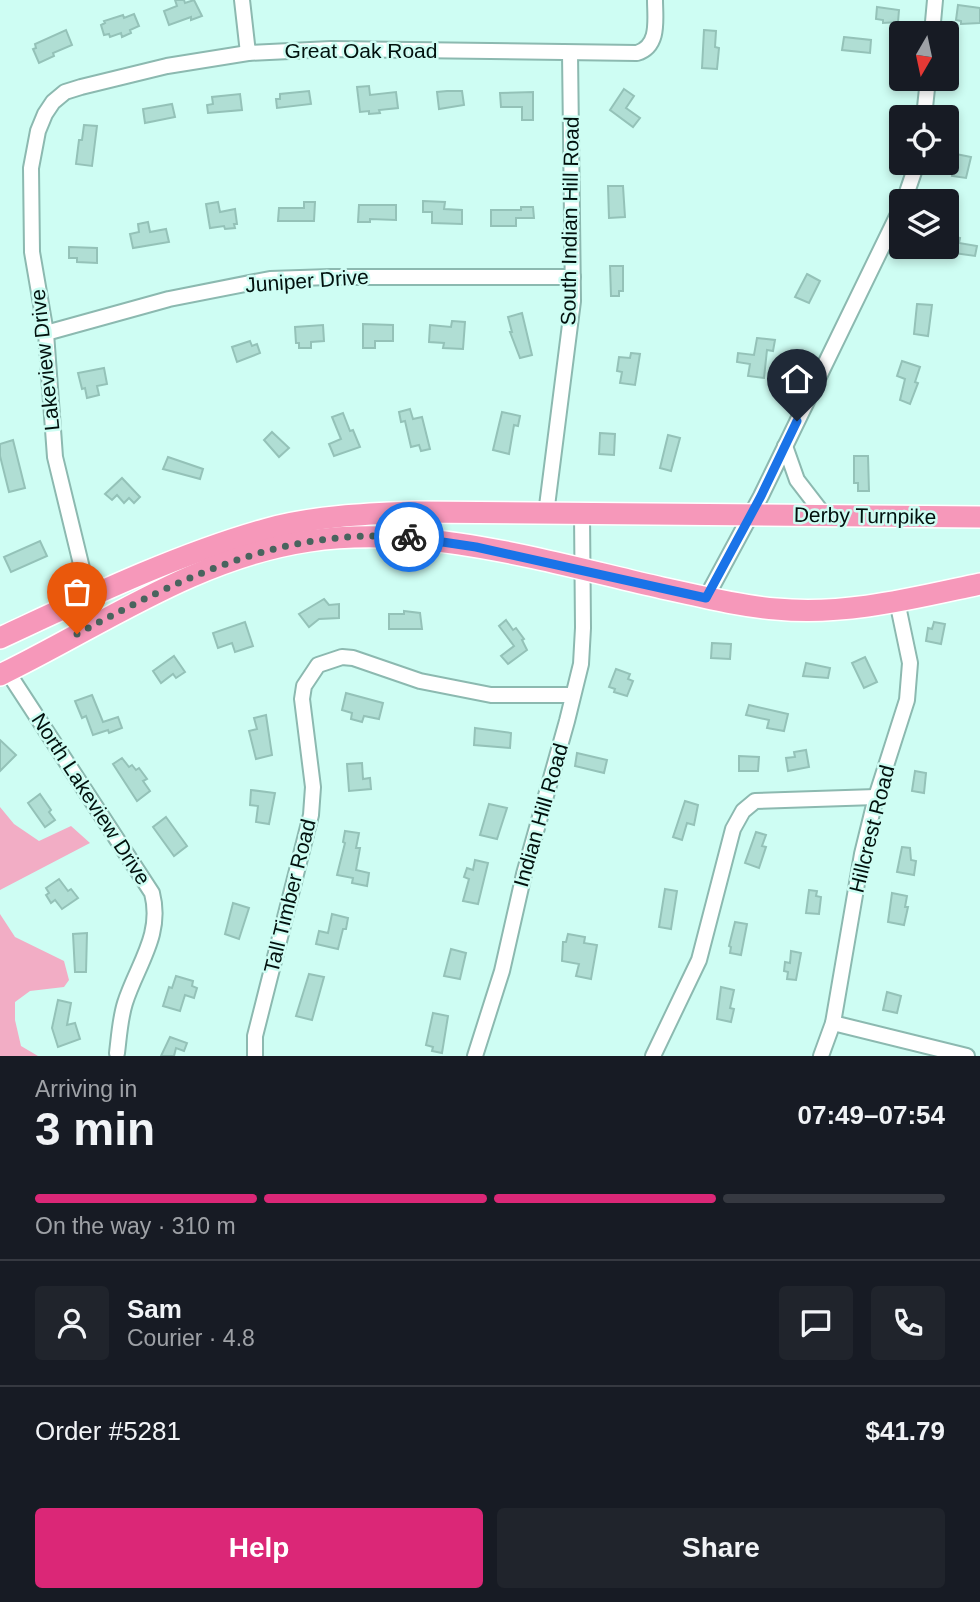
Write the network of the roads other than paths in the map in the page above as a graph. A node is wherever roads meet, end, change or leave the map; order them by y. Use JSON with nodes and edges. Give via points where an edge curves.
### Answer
{"nodes":[{"id":1,"x":242,"y":0,"type":"edge"},
{"id":2,"x":655,"y":0,"type":"edge"},
{"id":3,"x":934,"y":0,"type":"edge"},
{"id":4,"x":933,"y":21,"type":"edge"},
{"id":5,"x":570,"y":53,"type":"junction"},
{"id":6,"x":248,"y":54,"type":"junction"},
{"id":7,"x":42,"y":120,"type":"joint"},
{"id":8,"x":889,"y":233,"type":"edge"},
{"id":9,"x":573,"y":277,"type":"junction"},
{"id":10,"x":46,"y":333,"type":"junction"},
{"id":11,"x":785,"y":446,"type":"junction"},
{"id":12,"x":546,"y":514,"type":"junction"},
{"id":13,"x":582,"y":514,"type":"junction"},
{"id":14,"x":751,"y":515,"type":"junction"},
{"id":15,"x":824,"y":515,"type":"junction"},
{"id":16,"x":980,"y":517,"type":"edge"},
{"id":17,"x":582,"y":569,"type":"junction"},
{"id":18,"x":980,"y":583,"type":"edge"},
{"id":19,"x":89,"y":597,"type":"junction"},
{"id":20,"x":706,"y":598,"type":"junction"},
{"id":21,"x":897,"y":601,"type":"junction"},
{"id":22,"x":0,"y":638,"type":"edge"},
{"id":23,"x":4,"y":673,"type":"edge"},
{"id":24,"x":572,"y":695,"type":"junction"},
{"id":25,"x":876,"y":797,"type":"junction"},
{"id":26,"x":833,"y":1023,"type":"junction"},
{"id":27,"x":117,"y":1053,"type":"dead end"},
{"id":28,"x":255,"y":1056,"type":"edge"},
{"id":29,"x":475,"y":1056,"type":"edge"},
{"id":30,"x":653,"y":1056,"type":"edge"},
{"id":31,"x":821,"y":1056,"type":"edge"},
{"id":32,"x":967,"y":1056,"type":"edge"}],
"edges":[{"from":1,"to":6,"type":"street"},
{"from":2,"to":5,"type":"street","name":"Great Oak Road","via":[[654,34],[645,50]]},
{"from":3,"to":4,"type":"street"},
{"from":5,"to":6,"type":"street","name":"Great Oak Road","via":[[331,49]]},
{"from":5,"to":9,"type":"street","name":"South Indian Hill Road"},
{"from":6,"to":7,"type":"street","name":"Great Oak Road","via":[[167,66],[73,89],[53,102]]},
{"from":7,"to":10,"type":"street","name":"Lakeview Drive","via":[[30,188],[32,252]]},
{"from":8,"to":11,"type":"street"},
{"from":9,"to":10,"type":"street","name":"Juniper Drive","via":[[270,279],[169,299]]},
{"from":9,"to":12,"type":"street","name":"South Indian Hill Road"},
{"from":10,"to":19,"type":"street","name":"Lakeview Drive","via":[[55,457]]},
{"from":11,"to":14,"type":"street"},
{"from":11,"to":15,"type":"street","via":[[797,480]]},
{"from":12,"to":13,"type":"highway","name":"Derby Turnpike"},
{"from":12,"to":19,"type":"highway","name":"Derby Turnpike","via":[[366,514],[269,528]]},
{"from":13,"to":14,"type":"highway","name":"Derby Turnpike"},
{"from":13,"to":17,"type":"street"},
{"from":14,"to":15,"type":"highway","name":"Derby Turnpike"},
{"from":14,"to":20,"type":"street"},
{"from":15,"to":16,"type":"highway","name":"Derby Turnpike"},
{"from":17,"to":20,"type":"highway"},
{"from":17,"to":23,"type":"highway","via":[[407,537],[346,537],[282,545],[147,596]]},
{"from":17,"to":24,"type":"street","name":"Indian Hill Road","via":[[583,650]]},
{"from":18,"to":21,"type":"highway"},
{"from":19,"to":22,"type":"highway","name":"Derby Turnpike"},
{"from":20,"to":21,"type":"highway","via":[[788,610]]},
{"from":21,"to":25,"type":"street","name":"Hillcrest Road","via":[[909,650],[907,700]]},
{"from":23,"to":27,"type":"street","name":"North Lakeview Drive","via":[[152,893],[156,925],[124,1005]]},
{"from":24,"to":28,"type":"street","name":"Tall Timber Road","via":[[491,695],[420,681],[354,658],[318,665],[304,686],[302,699],[312,761],[312,815],[255,1036]]},
{"from":24,"to":29,"type":"street","name":"Indian Hill Road","via":[[502,971]]},
{"from":25,"to":26,"type":"street","name":"Hillcrest Road"},
{"from":25,"to":30,"type":"street","via":[[755,801],[743,811],[733,829],[699,960]]},
{"from":26,"to":31,"type":"street","name":"Hillcrest Road"},
{"from":26,"to":32,"type":"street"}]}
